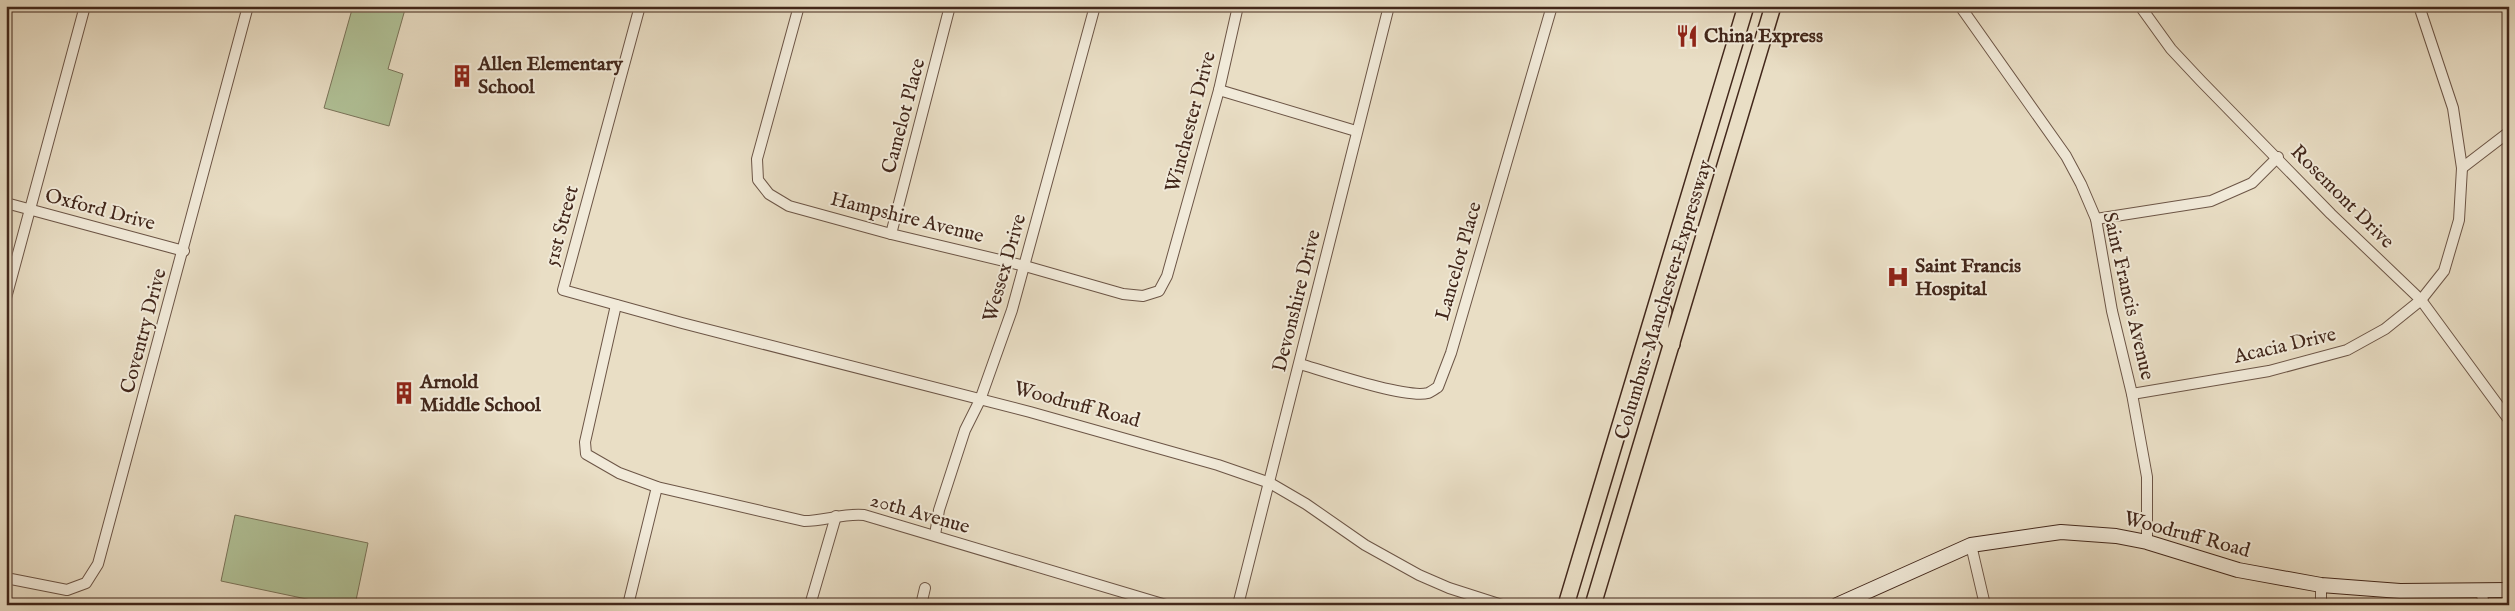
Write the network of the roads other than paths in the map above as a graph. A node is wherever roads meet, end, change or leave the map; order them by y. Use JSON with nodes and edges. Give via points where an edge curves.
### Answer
{"nodes":[{"id":1,"x":85,"y":6,"type":"edge"},
{"id":2,"x":248,"y":6,"type":"edge"},
{"id":3,"x":640,"y":6,"type":"edge"},
{"id":4,"x":799,"y":6,"type":"edge"},
{"id":5,"x":950,"y":6,"type":"edge"},
{"id":6,"x":1095,"y":6,"type":"edge"},
{"id":7,"x":1238,"y":6,"type":"edge"},
{"id":8,"x":1388,"y":6,"type":"edge"},
{"id":9,"x":1552,"y":6,"type":"edge"},
{"id":10,"x":1746,"y":6,"type":"edge"},
{"id":11,"x":1773,"y":6,"type":"edge"},
{"id":12,"x":1960,"y":6,"type":"edge"},
{"id":13,"x":2140,"y":6,"type":"edge"},
{"id":14,"x":2419,"y":6,"type":"edge"},
{"id":15,"x":1219,"y":90,"type":"junction"},
{"id":16,"x":1356,"y":131,"type":"junction"},
{"id":17,"x":2509,"y":132,"type":"edge"},
{"id":18,"x":2278,"y":158,"type":"junction"},
{"id":19,"x":2462,"y":168,"type":"junction"},
{"id":20,"x":6,"y":203,"type":"edge"},
{"id":21,"x":29,"y":209,"type":"junction"},
{"id":22,"x":2096,"y":220,"type":"junction"},
{"id":23,"x":891,"y":234,"type":"junction"},
{"id":24,"x":1676,"y":241,"type":"junction"},
{"id":25,"x":1176,"y":246,"type":"joint"},
{"id":26,"x":184,"y":251,"type":"junction"},
{"id":27,"x":1025,"y":266,"type":"junction"},
{"id":28,"x":6,"y":298,"type":"edge"},
{"id":29,"x":2421,"y":300,"type":"junction"},
{"id":30,"x":616,"y":306,"type":"junction"},
{"id":31,"x":1672,"y":344,"type":"junction"},
{"id":32,"x":1300,"y":364,"type":"junction"},
{"id":33,"x":2132,"y":394,"type":"junction"},
{"id":34,"x":980,"y":400,"type":"junction"},
{"id":35,"x":2509,"y":420,"type":"edge"},
{"id":36,"x":1270,"y":484,"type":"junction"},
{"id":37,"x":657,"y":488,"type":"junction"},
{"id":38,"x":836,"y":516,"type":"junction"},
{"id":39,"x":935,"y":535,"type":"junction"},
{"id":40,"x":2147,"y":542,"type":"junction"},
{"id":41,"x":1971,"y":545,"type":"junction"},
{"id":42,"x":6,"y":578,"type":"edge"},
{"id":43,"x":2321,"y":585,"type":"junction"},
{"id":44,"x":925,"y":588,"type":"dead end"},
{"id":45,"x":2481,"y":590,"type":"junction"},
{"id":46,"x":2509,"y":590,"type":"edge"},
{"id":47,"x":628,"y":605,"type":"edge"},
{"id":48,"x":810,"y":605,"type":"edge"},
{"id":49,"x":921,"y":605,"type":"edge"},
{"id":50,"x":1166,"y":605,"type":"edge"},
{"id":51,"x":1238,"y":605,"type":"edge"},
{"id":52,"x":1502,"y":605,"type":"edge"},
{"id":53,"x":1566,"y":605,"type":"edge"},
{"id":54,"x":1593,"y":605,"type":"edge"},
{"id":55,"x":1836,"y":605,"type":"edge"},
{"id":56,"x":1985,"y":605,"type":"edge"},
{"id":57,"x":2321,"y":605,"type":"edge"},
{"id":58,"x":2484,"y":605,"type":"edge"}],
"edges":[{"from":1,"to":21,"type":"street"},
{"from":2,"to":26,"type":"street","name":"Coventry Drive"},
{"from":3,"to":30,"type":"street","name":"51st Street","via":[[563,290]]},
{"from":4,"to":23,"type":"street","name":"Hampshire Avenue","via":[[757,159],[758,180],[769,194],[789,206]]},
{"from":5,"to":23,"type":"street","name":"Camelot Place"},
{"from":6,"to":27,"type":"street","name":"Wessex Drive"},
{"from":7,"to":15,"type":"street","name":"Winchester Drive"},
{"from":8,"to":16,"type":"street","name":"Devonshire Drive"},
{"from":9,"to":32,"type":"street","name":"Lancelot Place","via":[[1438,387],[1428,393],[1413,393]]},
{"from":10,"to":24,"type":"main road","name":"Columbus-Manchester Expressway"},
{"from":11,"to":31,"type":"main road","name":"Columbus-Manchester Expressway"},
{"from":12,"to":22,"type":"street","name":"Saint Francis Avenue","via":[[2066,156]]},
{"from":13,"to":18,"type":"street","name":"Rosemont Drive","via":[[2171,49]]},
{"from":14,"to":19,"type":"street","name":"Acacia Drive","via":[[2453,108]]},
{"from":15,"to":16,"type":"street"},
{"from":15,"to":25,"type":"street","name":"Winchester Drive"},
{"from":16,"to":32,"type":"street","name":"Devonshire Drive"},
{"from":17,"to":19,"type":"street"},
{"from":18,"to":22,"type":"street","via":[[2252,183],[2211,201]]},
{"from":18,"to":29,"type":"street","name":"Rosemont Drive"},
{"from":19,"to":29,"type":"street","name":"Acacia Drive","via":[[2459,220],[2444,271]]},
{"from":20,"to":21,"type":"street","name":"Oxford Drive"},
{"from":21,"to":26,"type":"street","name":"Oxford Drive"},
{"from":21,"to":28,"type":"street"},
{"from":22,"to":33,"type":"street","name":"Saint Francis Avenue","via":[[2112,311]]},
{"from":23,"to":27,"type":"street","name":"Hampshire Avenue"},
{"from":24,"to":31,"type":"main road","via":[[1677,259],[1659,329]]},
{"from":24,"to":53,"type":"main road","name":"Columbus-Manchester Expressway"},
{"from":25,"to":27,"type":"street","name":"Hampshire Avenue","via":[[1159,291],[1143,296],[1123,294]]},
{"from":26,"to":42,"type":"street","name":"Coventry Drive","via":[[98,564],[86,582],[66,590]]},
{"from":27,"to":34,"type":"street","name":"Wessex Drive"},
{"from":29,"to":33,"type":"street","name":"Acacia Drive","via":[[2385,329],[2347,350],[2268,370]]},
{"from":29,"to":35,"type":"street","name":"Rosemont Drive"},
{"from":30,"to":34,"type":"street","name":"Woodruff Road"},
{"from":30,"to":37,"type":"street","name":"20th Avenue","via":[[585,442],[586,454]]},
{"from":31,"to":54,"type":"main road","name":"Columbus-Manchester Expressway"},
{"from":32,"to":36,"type":"street","name":"Devonshire Drive"},
{"from":33,"to":40,"type":"street","name":"Saint Francis Avenue","via":[[2147,477]]},
{"from":34,"to":36,"type":"street","name":"Woodruff Road","via":[[1218,465]]},
{"from":34,"to":39,"type":"street","name":"Wessex Drive","via":[[965,430],[951,472]]},
{"from":36,"to":51,"type":"street","name":"Devonshire Drive"},
{"from":36,"to":52,"type":"street","name":"Woodruff Road","via":[[1391,560],[1449,588]]},
{"from":37,"to":38,"type":"street","name":"20th Avenue","via":[[804,521],[822,521]]},
{"from":37,"to":47,"type":"street"},
{"from":38,"to":39,"type":"street","name":"20th Avenue","via":[[864,515]]},
{"from":38,"to":48,"type":"street"},
{"from":39,"to":50,"type":"street","name":"20th Avenue"},
{"from":40,"to":41,"type":"street","name":"Woodruff Road","via":[[2061,532]]},
{"from":40,"to":43,"type":"street","name":"Woodruff Road","via":[[2238,570]]},
{"from":41,"to":55,"type":"street","name":"Woodruff Road"},
{"from":41,"to":56,"type":"street"},
{"from":43,"to":45,"type":"street","name":"Woodruff Road","via":[[2400,591]]},
{"from":43,"to":57,"type":"street"},
{"from":44,"to":49,"type":"street"},
{"from":45,"to":46,"type":"street","name":"Woodruff Road"},
{"from":45,"to":58,"type":"street"}]}
